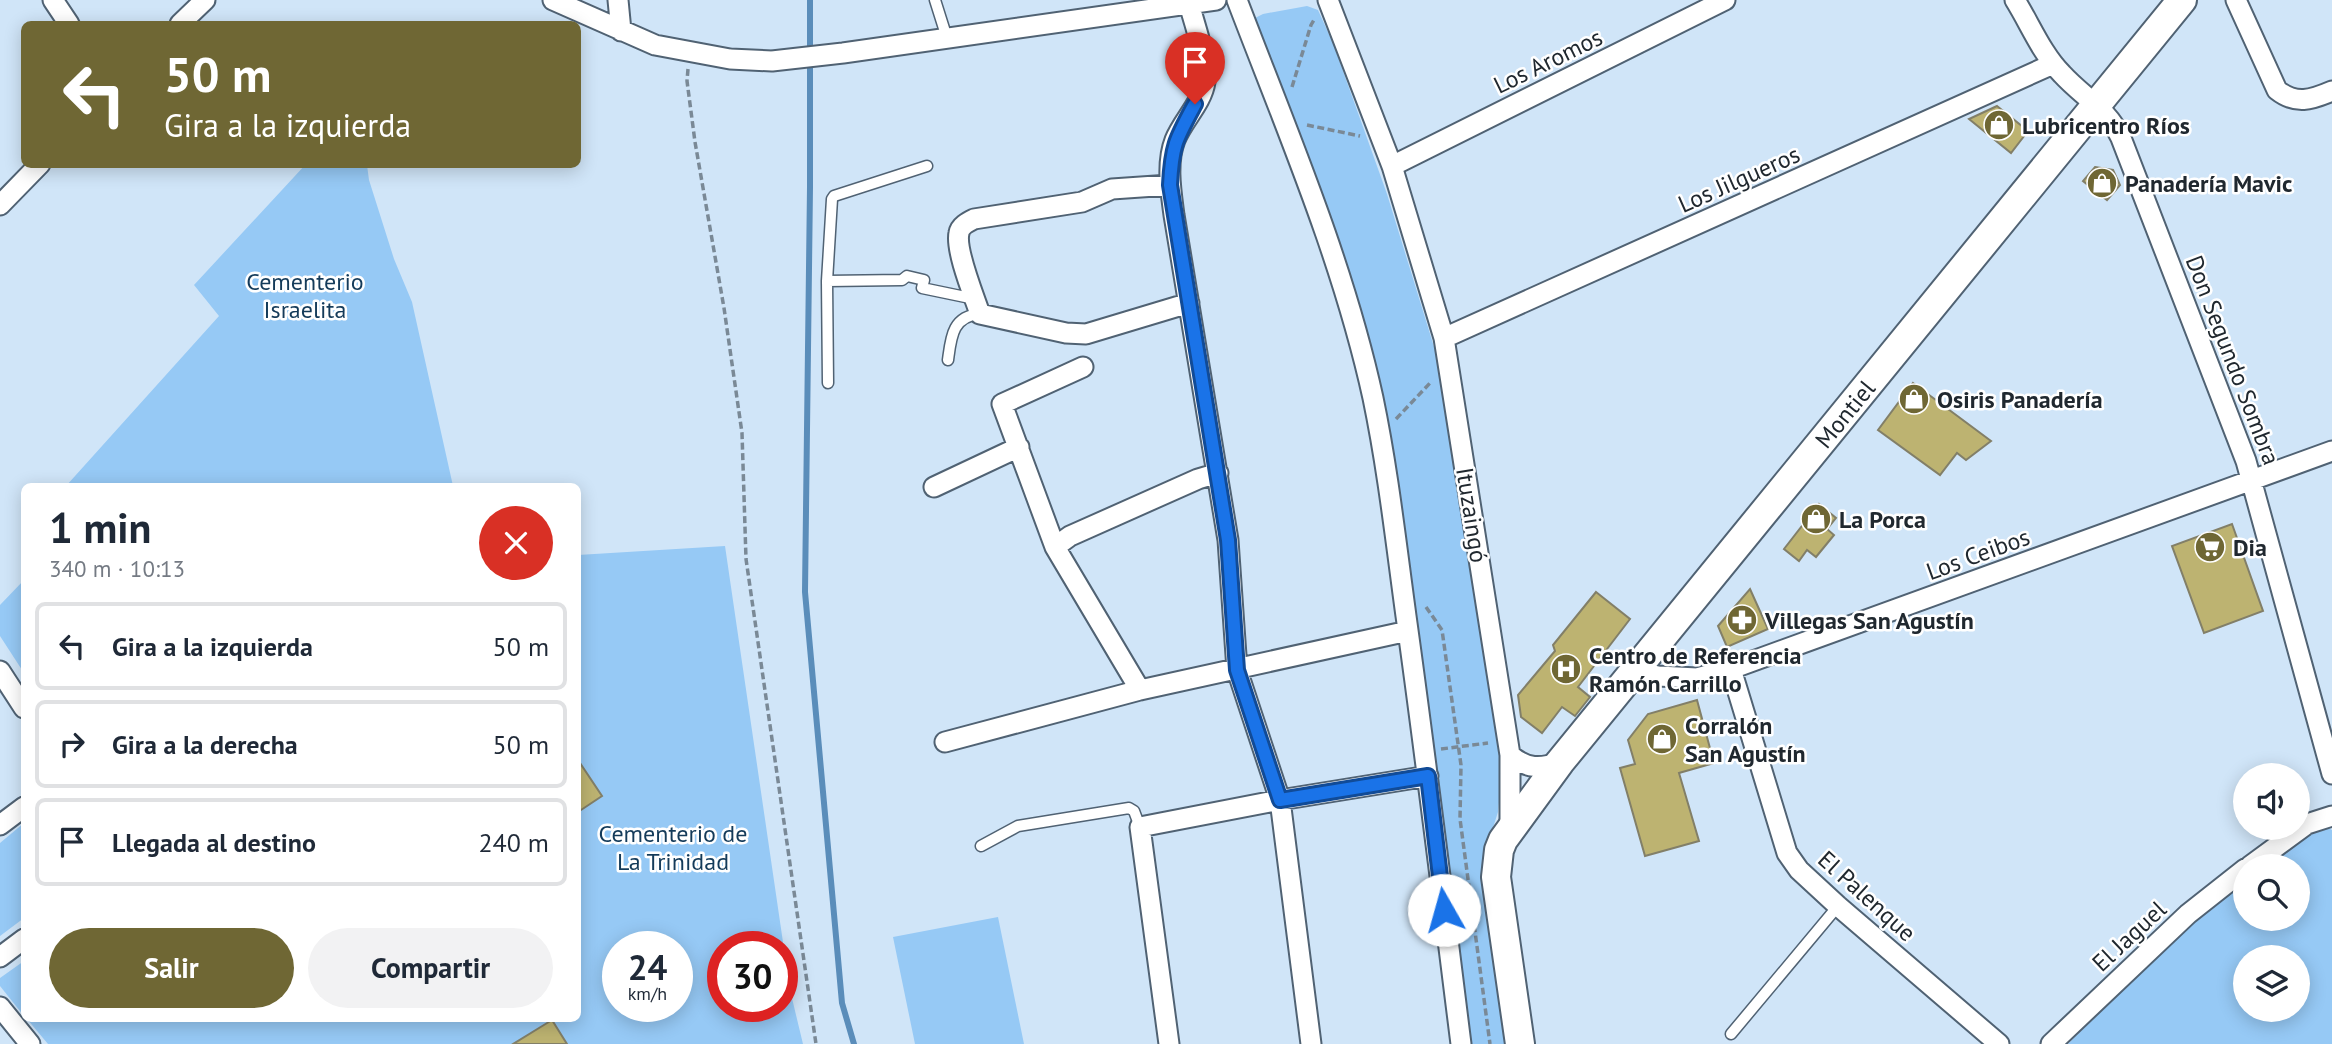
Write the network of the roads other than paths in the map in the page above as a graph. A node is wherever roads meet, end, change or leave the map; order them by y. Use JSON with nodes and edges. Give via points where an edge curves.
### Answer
{"nodes":[{"id":1,"x":53,"y":0,"type":"edge"},
{"id":2,"x":205,"y":0,"type":"edge"},
{"id":3,"x":553,"y":0,"type":"edge"},
{"id":4,"x":618,"y":0,"type":"edge"},
{"id":5,"x":935,"y":0,"type":"edge"},
{"id":6,"x":1216,"y":0,"type":"edge"},
{"id":7,"x":1237,"y":0,"type":"edge"},
{"id":8,"x":1328,"y":0,"type":"edge"},
{"id":9,"x":1725,"y":0,"type":"edge"},
{"id":10,"x":2015,"y":0,"type":"edge"},
{"id":11,"x":2182,"y":0,"type":"edge"},
{"id":12,"x":2236,"y":0,"type":"edge"},
{"id":13,"x":1189,"y":3,"type":"junction"},
{"id":14,"x":67,"y":21,"type":"edge"},
{"id":15,"x":183,"y":21,"type":"edge"},
{"id":16,"x":621,"y":32,"type":"junction"},
{"id":17,"x":947,"y":38,"type":"junction"},
{"id":18,"x":2053,"y":64,"type":"junction"},
{"id":19,"x":2332,"y":91,"type":"edge"},
{"id":20,"x":2097,"y":104,"type":"junction"},
{"id":21,"x":927,"y":166,"type":"dead end"},
{"id":22,"x":1392,"y":166,"type":"junction"},
{"id":23,"x":36,"y":168,"type":"edge"},
{"id":24,"x":1170,"y":185,"type":"junction"},
{"id":25,"x":0,"y":205,"type":"edge"},
{"id":26,"x":827,"y":281,"type":"junction"},
{"id":27,"x":1189,"y":303,"type":"junction"},
{"id":28,"x":978,"y":307,"type":"junction"},
{"id":29,"x":1444,"y":338,"type":"junction"},
{"id":30,"x":948,"y":360,"type":"dead end"},
{"id":31,"x":1083,"y":367,"type":"dead end"},
{"id":32,"x":828,"y":383,"type":"dead end"},
{"id":33,"x":1019,"y":447,"type":"junction"},
{"id":34,"x":2332,"y":451,"type":"edge"},
{"id":35,"x":1218,"y":473,"type":"junction"},
{"id":36,"x":2253,"y":481,"type":"junction"},
{"id":37,"x":934,"y":487,"type":"dead end"},
{"id":38,"x":1055,"y":547,"type":"junction"},
{"id":39,"x":1408,"y":631,"type":"junction"},
{"id":40,"x":1731,"y":668,"type":"junction"},
{"id":41,"x":1237,"y":670,"type":"junction"},
{"id":42,"x":0,"y":671,"type":"edge"},
{"id":43,"x":1635,"y":671,"type":"junction"},
{"id":44,"x":1140,"y":690,"type":"junction"},
{"id":45,"x":21,"y":703,"type":"edge"},
{"id":46,"x":945,"y":742,"type":"dead end"},
{"id":47,"x":1509,"y":746,"type":"junction"},
{"id":48,"x":1560,"y":762,"type":"junction"},
{"id":49,"x":2332,"y":774,"type":"edge"},
{"id":50,"x":1428,"y":776,"type":"junction"},
{"id":51,"x":1280,"y":800,"type":"junction"},
{"id":52,"x":21,"y":809,"type":"edge"},
{"id":53,"x":2332,"y":816,"type":"edge"},
{"id":54,"x":0,"y":825,"type":"edge"},
{"id":55,"x":1140,"y":827,"type":"junction"},
{"id":56,"x":1510,"y":828,"type":"junction"},
{"id":57,"x":981,"y":846,"type":"dead end"},
{"id":58,"x":2266,"y":854,"type":"edge"},
{"id":59,"x":2233,"y":878,"type":"edge"},
{"id":60,"x":1838,"y":906,"type":"junction"},
{"id":61,"x":21,"y":941,"type":"edge"},
{"id":62,"x":0,"y":957,"type":"edge"},
{"id":63,"x":0,"y":1007,"type":"edge"},
{"id":64,"x":1731,"y":1034,"type":"dead end"},
{"id":65,"x":30,"y":1044,"type":"edge"},
{"id":66,"x":1169,"y":1044,"type":"edge"},
{"id":67,"x":1311,"y":1044,"type":"edge"},
{"id":68,"x":1461,"y":1044,"type":"edge"},
{"id":69,"x":1520,"y":1044,"type":"edge"},
{"id":70,"x":1999,"y":1044,"type":"edge"},
{"id":71,"x":2051,"y":1044,"type":"edge"}],
"edges":[{"from":1,"to":14,"type":"street"},
{"from":2,"to":15,"type":"street"},
{"from":3,"to":16,"type":"street"},
{"from":4,"to":16,"type":"street"},
{"from":5,"to":17,"type":"lane"},
{"from":6,"to":13,"type":"street"},
{"from":7,"to":39,"type":"street","via":[[1323,225],[1359,343],[1382,448]]},
{"from":8,"to":22,"type":"street","name":"Ituzaingó"},
{"from":9,"to":22,"type":"street","name":"Los Aromos"},
{"from":10,"to":18,"type":"street","name":"Don Segundo Sombra"},
{"from":11,"to":20,"type":"street","name":"Montiel"},
{"from":12,"to":19,"type":"street","via":[[2277,90],[2301,101]]},
{"from":13,"to":17,"type":"street"},
{"from":13,"to":24,"type":"street","via":[[1206,79],[1175,141]]},
{"from":16,"to":17,"type":"street","via":[[690,52],[772,61]]},
{"from":18,"to":20,"type":"street","name":"Don Segundo Sombra"},
{"from":18,"to":29,"type":"street","name":"Los Jilgueros"},
{"from":20,"to":36,"type":"street","name":"Don Segundo Sombra","via":[[2122,138]]},
{"from":20,"to":43,"type":"street","name":"Montiel"},
{"from":21,"to":26,"type":"lane","via":[[834,196]]},
{"from":22,"to":29,"type":"street","name":"Ituzaingó"},
{"from":23,"to":25,"type":"street"},
{"from":24,"to":27,"type":"street"},
{"from":24,"to":28,"type":"street","via":[[1112,189],[1082,202],[967,222],[958,233],[959,241]]},
{"from":26,"to":28,"type":"lane","via":[[902,280],[907,276],[923,280],[922,288]]},
{"from":26,"to":32,"type":"lane"},
{"from":27,"to":28,"type":"street","via":[[1086,334],[1066,333]]},
{"from":27,"to":35,"type":"street"},
{"from":28,"to":30,"type":"lane","via":[[955,328]]},
{"from":29,"to":47,"type":"street","name":"Ituzaingó"},
{"from":31,"to":33,"type":"street","via":[[1002,404]]},
{"from":33,"to":37,"type":"street"},
{"from":33,"to":38,"type":"street"},
{"from":34,"to":36,"type":"street","name":"Los Ceibos"},
{"from":35,"to":38,"type":"street","via":[[1070,536]]},
{"from":35,"to":41,"type":"street","via":[[1228,540]]},
{"from":36,"to":40,"type":"street","name":"Los Ceibos"},
{"from":36,"to":49,"type":"street","name":"Don Segundo Sombra"},
{"from":38,"to":44,"type":"street"},
{"from":39,"to":41,"type":"street"},
{"from":39,"to":50,"type":"street"},
{"from":40,"to":43,"type":"street","name":"Los Ceibos","via":[[1698,678]]},
{"from":40,"to":60,"type":"street","name":"El Palenque","via":[[1787,853]]},
{"from":41,"to":44,"type":"street"},
{"from":41,"to":51,"type":"street"},
{"from":42,"to":45,"type":"street"},
{"from":43,"to":48,"type":"street","name":"Montiel"},
{"from":44,"to":46,"type":"street"},
{"from":47,"to":48,"type":"street","via":[[1522,765],[1544,768]]},
{"from":47,"to":56,"type":"street","name":"Ituzaingó"},
{"from":48,"to":56,"type":"street","name":"Montiel"},
{"from":50,"to":51,"type":"street"},
{"from":50,"to":68,"type":"street"},
{"from":51,"to":55,"type":"street"},
{"from":51,"to":67,"type":"street"},
{"from":52,"to":54,"type":"street"},
{"from":53,"to":58,"type":"street","via":[[2307,824]]},
{"from":55,"to":57,"type":"lane","via":[[1129,808],[1018,826]]},
{"from":55,"to":66,"type":"street"},
{"from":56,"to":69,"type":"street","name":"Ituzaingó","via":[[1499,850],[1496,877]]},
{"from":59,"to":71,"type":"street","name":"El Jaguel","via":[[2188,914]]},
{"from":60,"to":64,"type":"lane"},
{"from":60,"to":70,"type":"street","name":"El Palenque"},
{"from":61,"to":62,"type":"street"},
{"from":63,"to":65,"type":"street"}]}
